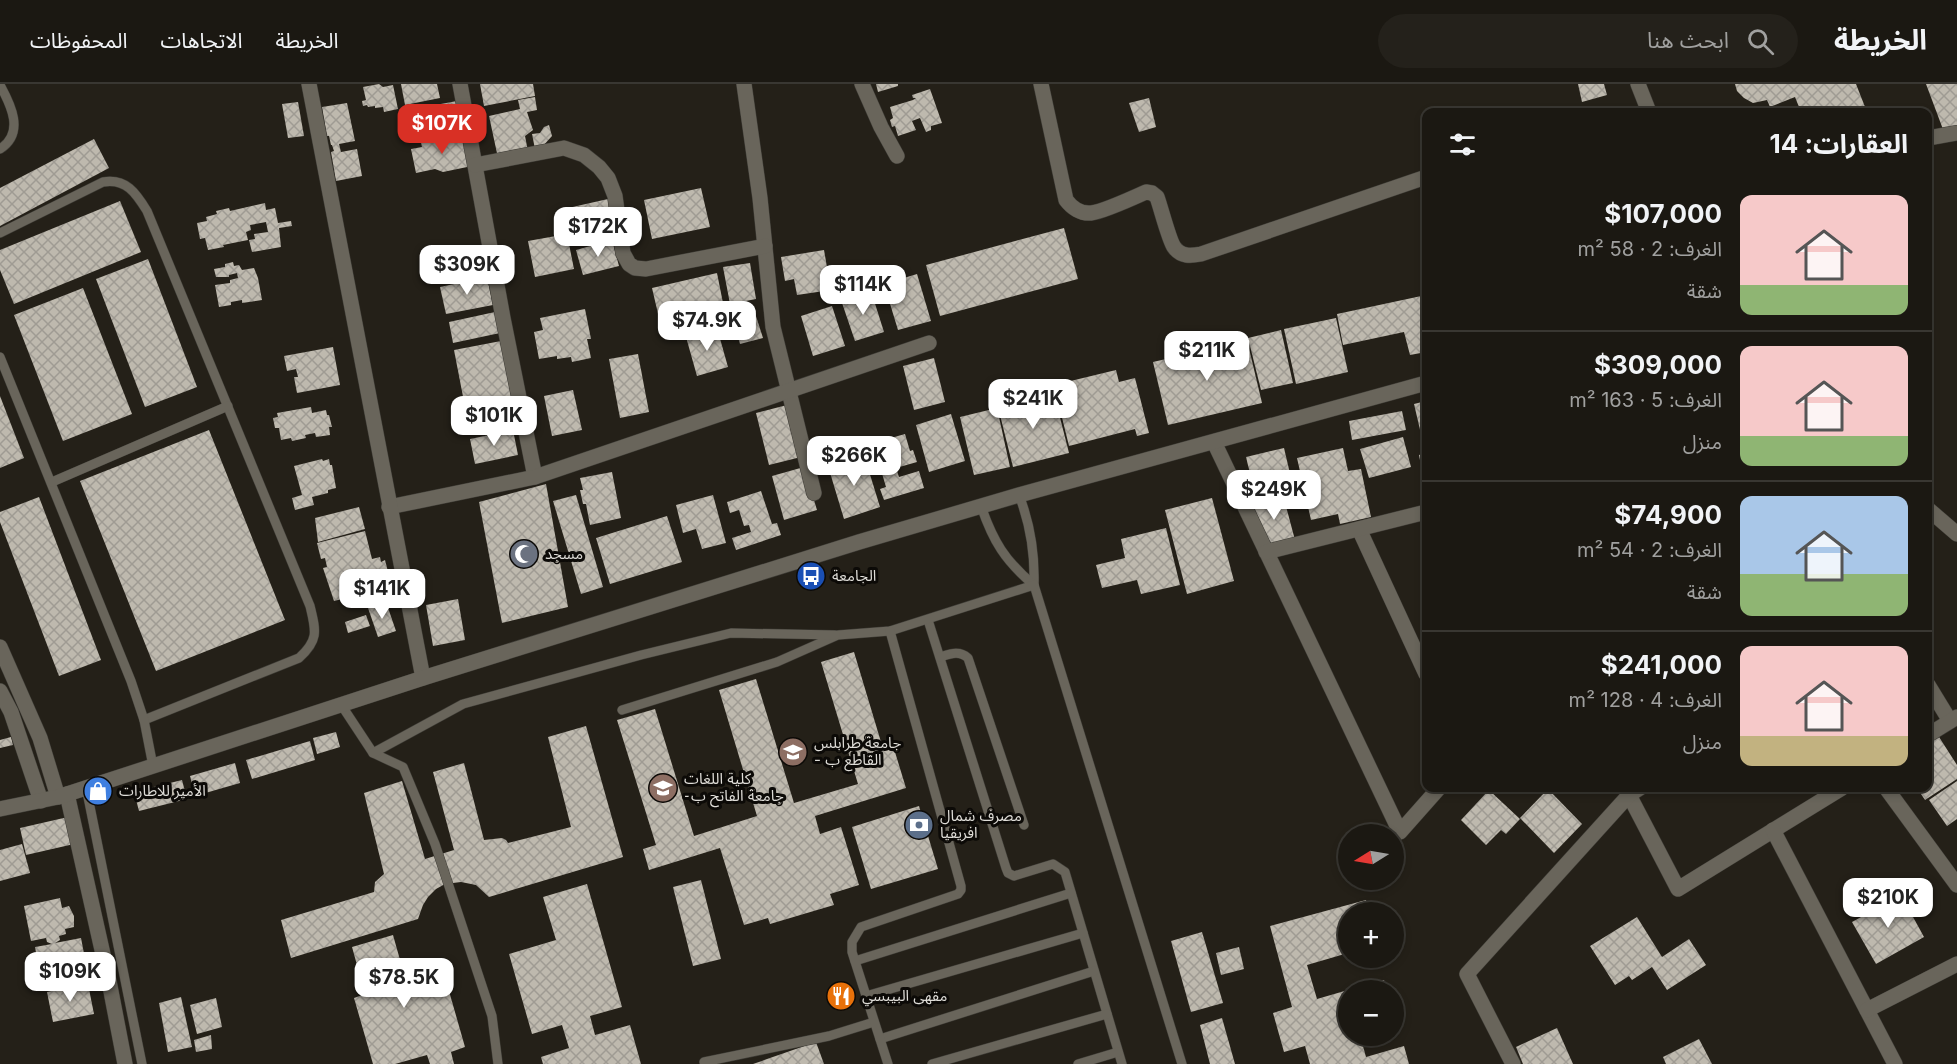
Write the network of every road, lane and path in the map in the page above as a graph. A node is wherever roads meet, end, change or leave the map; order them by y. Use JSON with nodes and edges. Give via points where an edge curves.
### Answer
{"nodes":[{"id":1,"x":309,"y":84,"type":"edge"},
{"id":2,"x":460,"y":84,"type":"edge"},
{"id":3,"x":744,"y":84,"type":"edge"},
{"id":4,"x":862,"y":84,"type":"edge"},
{"id":5,"x":1041,"y":84,"type":"edge"},
{"id":6,"x":1638,"y":84,"type":"edge"},
{"id":7,"x":0,"y":85,"type":"edge"},
{"id":8,"x":1646,"y":108,"type":"edge"},
{"id":9,"x":1957,"y":133,"type":"edge"},
{"id":10,"x":1932,"y":137,"type":"edge"},
{"id":11,"x":0,"y":149,"type":"edge"},
{"id":12,"x":897,"y":156,"type":"dead end"},
{"id":13,"x":475,"y":165,"type":"junction"},
{"id":14,"x":1422,"y":178,"type":"edge"},
{"id":15,"x":0,"y":233,"type":"edge"},
{"id":16,"x":765,"y":246,"type":"junction"},
{"id":17,"x":929,"y":343,"type":"dead end"},
{"id":18,"x":0,"y":357,"type":"edge"},
{"id":19,"x":1422,"y":384,"type":"edge"},
{"id":20,"x":789,"y":391,"type":"junction"},
{"id":21,"x":228,"y":406,"type":"junction"},
{"id":22,"x":1214,"y":442,"type":"junction"},
{"id":23,"x":535,"y":477,"type":"junction"},
{"id":24,"x":52,"y":482,"type":"junction"},
{"id":25,"x":814,"y":493,"type":"dead end"},
{"id":26,"x":1019,"y":495,"type":"junction"},
{"id":27,"x":981,"y":506,"type":"junction"},
{"id":28,"x":390,"y":507,"type":"junction"},
{"id":29,"x":1932,"y":512,"type":"edge"},
{"id":30,"x":1422,"y":513,"type":"edge"},
{"id":31,"x":1359,"y":529,"type":"junction"},
{"id":32,"x":1957,"y":534,"type":"edge"},
{"id":33,"x":1266,"y":552,"type":"junction"},
{"id":34,"x":1034,"y":585,"type":"junction"},
{"id":35,"x":928,"y":620,"type":"junction"},
{"id":36,"x":890,"y":631,"type":"junction"},
{"id":37,"x":838,"y":635,"type":"junction"},
{"id":38,"x":0,"y":647,"type":"edge"},
{"id":39,"x":940,"y":657,"type":"junction"},
{"id":40,"x":1422,"y":665,"type":"edge"},
{"id":41,"x":423,"y":678,"type":"junction"},
{"id":42,"x":1932,"y":690,"type":"edge"},
{"id":43,"x":0,"y":691,"type":"edge"},
{"id":44,"x":342,"y":706,"type":"junction"},
{"id":45,"x":622,"y":710,"type":"dead end"},
{"id":46,"x":1954,"y":719,"type":"edge"},
{"id":47,"x":144,"y":720,"type":"junction"},
{"id":48,"x":1932,"y":733,"type":"edge"},
{"id":49,"x":373,"y":753,"type":"junction"},
{"id":50,"x":153,"y":766,"type":"junction"},
{"id":51,"x":86,"y":787,"type":"junction"},
{"id":52,"x":1435,"y":792,"type":"edge"},
{"id":53,"x":1633,"y":792,"type":"edge"},
{"id":54,"x":1634,"y":792,"type":"edge"},
{"id":55,"x":1835,"y":792,"type":"edge"},
{"id":56,"x":1889,"y":792,"type":"edge"},
{"id":57,"x":62,"y":796,"type":"junction"},
{"id":58,"x":41,"y":801,"type":"junction"},
{"id":59,"x":0,"y":809,"type":"edge"},
{"id":60,"x":1024,"y":825,"type":"dead end"},
{"id":61,"x":1773,"y":830,"type":"junction"},
{"id":62,"x":1957,"y":885,"type":"edge"},
{"id":63,"x":1071,"y":894,"type":"junction"},
{"id":64,"x":1083,"y":933,"type":"junction"},
{"id":65,"x":855,"y":961,"type":"junction"},
{"id":66,"x":1957,"y":964,"type":"edge"},
{"id":67,"x":1094,"y":971,"type":"junction"},
{"id":68,"x":866,"y":996,"type":"junction"},
{"id":69,"x":1867,"y":1010,"type":"junction"},
{"id":70,"x":1107,"y":1014,"type":"junction"},
{"id":71,"x":874,"y":1022,"type":"junction"},
{"id":72,"x":879,"y":1039,"type":"junction"},
{"id":73,"x":1118,"y":1052,"type":"junction"},
{"id":74,"x":704,"y":1062,"type":"dead end"},
{"id":75,"x":125,"y":1064,"type":"edge"},
{"id":76,"x":142,"y":1064,"type":"edge"},
{"id":77,"x":498,"y":1064,"type":"edge"},
{"id":78,"x":888,"y":1064,"type":"edge"},
{"id":79,"x":932,"y":1064,"type":"edge"},
{"id":80,"x":1078,"y":1064,"type":"edge"},
{"id":81,"x":1122,"y":1064,"type":"edge"},
{"id":82,"x":1182,"y":1064,"type":"edge"},
{"id":83,"x":1513,"y":1064,"type":"edge"},
{"id":84,"x":1895,"y":1064,"type":"edge"}],
"edges":[{"from":1,"to":28,"type":"street"},
{"from":2,"to":13,"type":"street"},
{"from":3,"to":16,"type":"street"},
{"from":4,"to":12,"type":"street"},
{"from":5,"to":14,"type":"street","via":[[1070,205],[1089,213],[1152,193],[1157,197],[1174,248],[1183,255],[1201,254]]},
{"from":6,"to":8,"type":"street"},
{"from":7,"to":11,"type":"lane","via":[[15,126]]},
{"from":9,"to":10,"type":"street"},
{"from":13,"to":16,"type":"street","via":[[564,148],[584,155],[608,178],[615,196],[623,253],[635,268]]},
{"from":13,"to":23,"type":"street"},
{"from":15,"to":21,"type":"lane","via":[[103,182],[117,182],[132,189],[147,211]]},
{"from":16,"to":20,"type":"street","via":[[773,327]]},
{"from":17,"to":20,"type":"street"},
{"from":18,"to":24,"type":"lane"},
{"from":19,"to":22,"type":"street"},
{"from":20,"to":23,"type":"street"},
{"from":20,"to":25,"type":"street"},
{"from":21,"to":24,"type":"lane"},
{"from":21,"to":47,"type":"lane","via":[[310,606],[314,642],[299,658]]},
{"from":22,"to":26,"type":"street"},
{"from":22,"to":33,"type":"street"},
{"from":23,"to":28,"type":"street"},
{"from":24,"to":47,"type":"lane"},
{"from":26,"to":27,"type":"street"},
{"from":26,"to":34,"type":"lane","via":[[1033,541]]},
{"from":27,"to":34,"type":"lane","via":[[1002,553]]},
{"from":27,"to":41,"type":"street"},
{"from":28,"to":41,"type":"street"},
{"from":29,"to":32,"type":"street"},
{"from":30,"to":31,"type":"street"},
{"from":31,"to":33,"type":"street"},
{"from":31,"to":40,"type":"street"},
{"from":33,"to":52,"type":"street","via":[[1400,832]]},
{"from":34,"to":35,"type":"lane"},
{"from":34,"to":82,"type":"lane"},
{"from":35,"to":36,"type":"lane"},
{"from":35,"to":39,"type":"lane"},
{"from":36,"to":37,"type":"lane"},
{"from":36,"to":65,"type":"lane","via":[[961,890],[861,927],[852,942]]},
{"from":37,"to":45,"type":"lane","via":[[777,662]]},
{"from":37,"to":49,"type":"lane","via":[[731,633],[640,655],[463,704]]},
{"from":38,"to":57,"type":"street"},
{"from":39,"to":60,"type":"lane","via":[[957,653],[968,658]]},
{"from":39,"to":63,"type":"lane","via":[[1008,873],[1014,876],[1053,864],[1065,872]]},
{"from":41,"to":44,"type":"street"},
{"from":42,"to":46,"type":"street"},
{"from":43,"to":58,"type":"street"},
{"from":44,"to":49,"type":"lane"},
{"from":44,"to":50,"type":"street"},
{"from":46,"to":48,"type":"street"},
{"from":47,"to":50,"type":"lane"},
{"from":49,"to":77,"type":"lane","via":[[404,767],[492,1016]]},
{"from":50,"to":51,"type":"street"},
{"from":51,"to":57,"type":"street"},
{"from":51,"to":76,"type":"lane"},
{"from":53,"to":83,"type":"street","via":[[1467,974]]},
{"from":54,"to":61,"type":"street","via":[[1678,889]]},
{"from":55,"to":61,"type":"street"},
{"from":56,"to":62,"type":"street"},
{"from":57,"to":58,"type":"street"},
{"from":57,"to":75,"type":"street","via":[[102,949]]},
{"from":58,"to":59,"type":"street"},
{"from":61,"to":69,"type":"street"},
{"from":63,"to":64,"type":"lane"},
{"from":63,"to":65,"type":"lane"},
{"from":64,"to":67,"type":"lane"},
{"from":64,"to":68,"type":"lane"},
{"from":65,"to":68,"type":"lane"},
{"from":66,"to":69,"type":"street"},
{"from":67,"to":70,"type":"lane"},
{"from":67,"to":72,"type":"lane"},
{"from":68,"to":71,"type":"lane"},
{"from":69,"to":84,"type":"street"},
{"from":70,"to":73,"type":"lane"},
{"from":70,"to":79,"type":"lane"},
{"from":71,"to":72,"type":"lane"},
{"from":71,"to":74,"type":"lane","via":[[829,1036]]},
{"from":72,"to":78,"type":"lane"},
{"from":73,"to":80,"type":"lane"},
{"from":73,"to":81,"type":"lane"}]}
